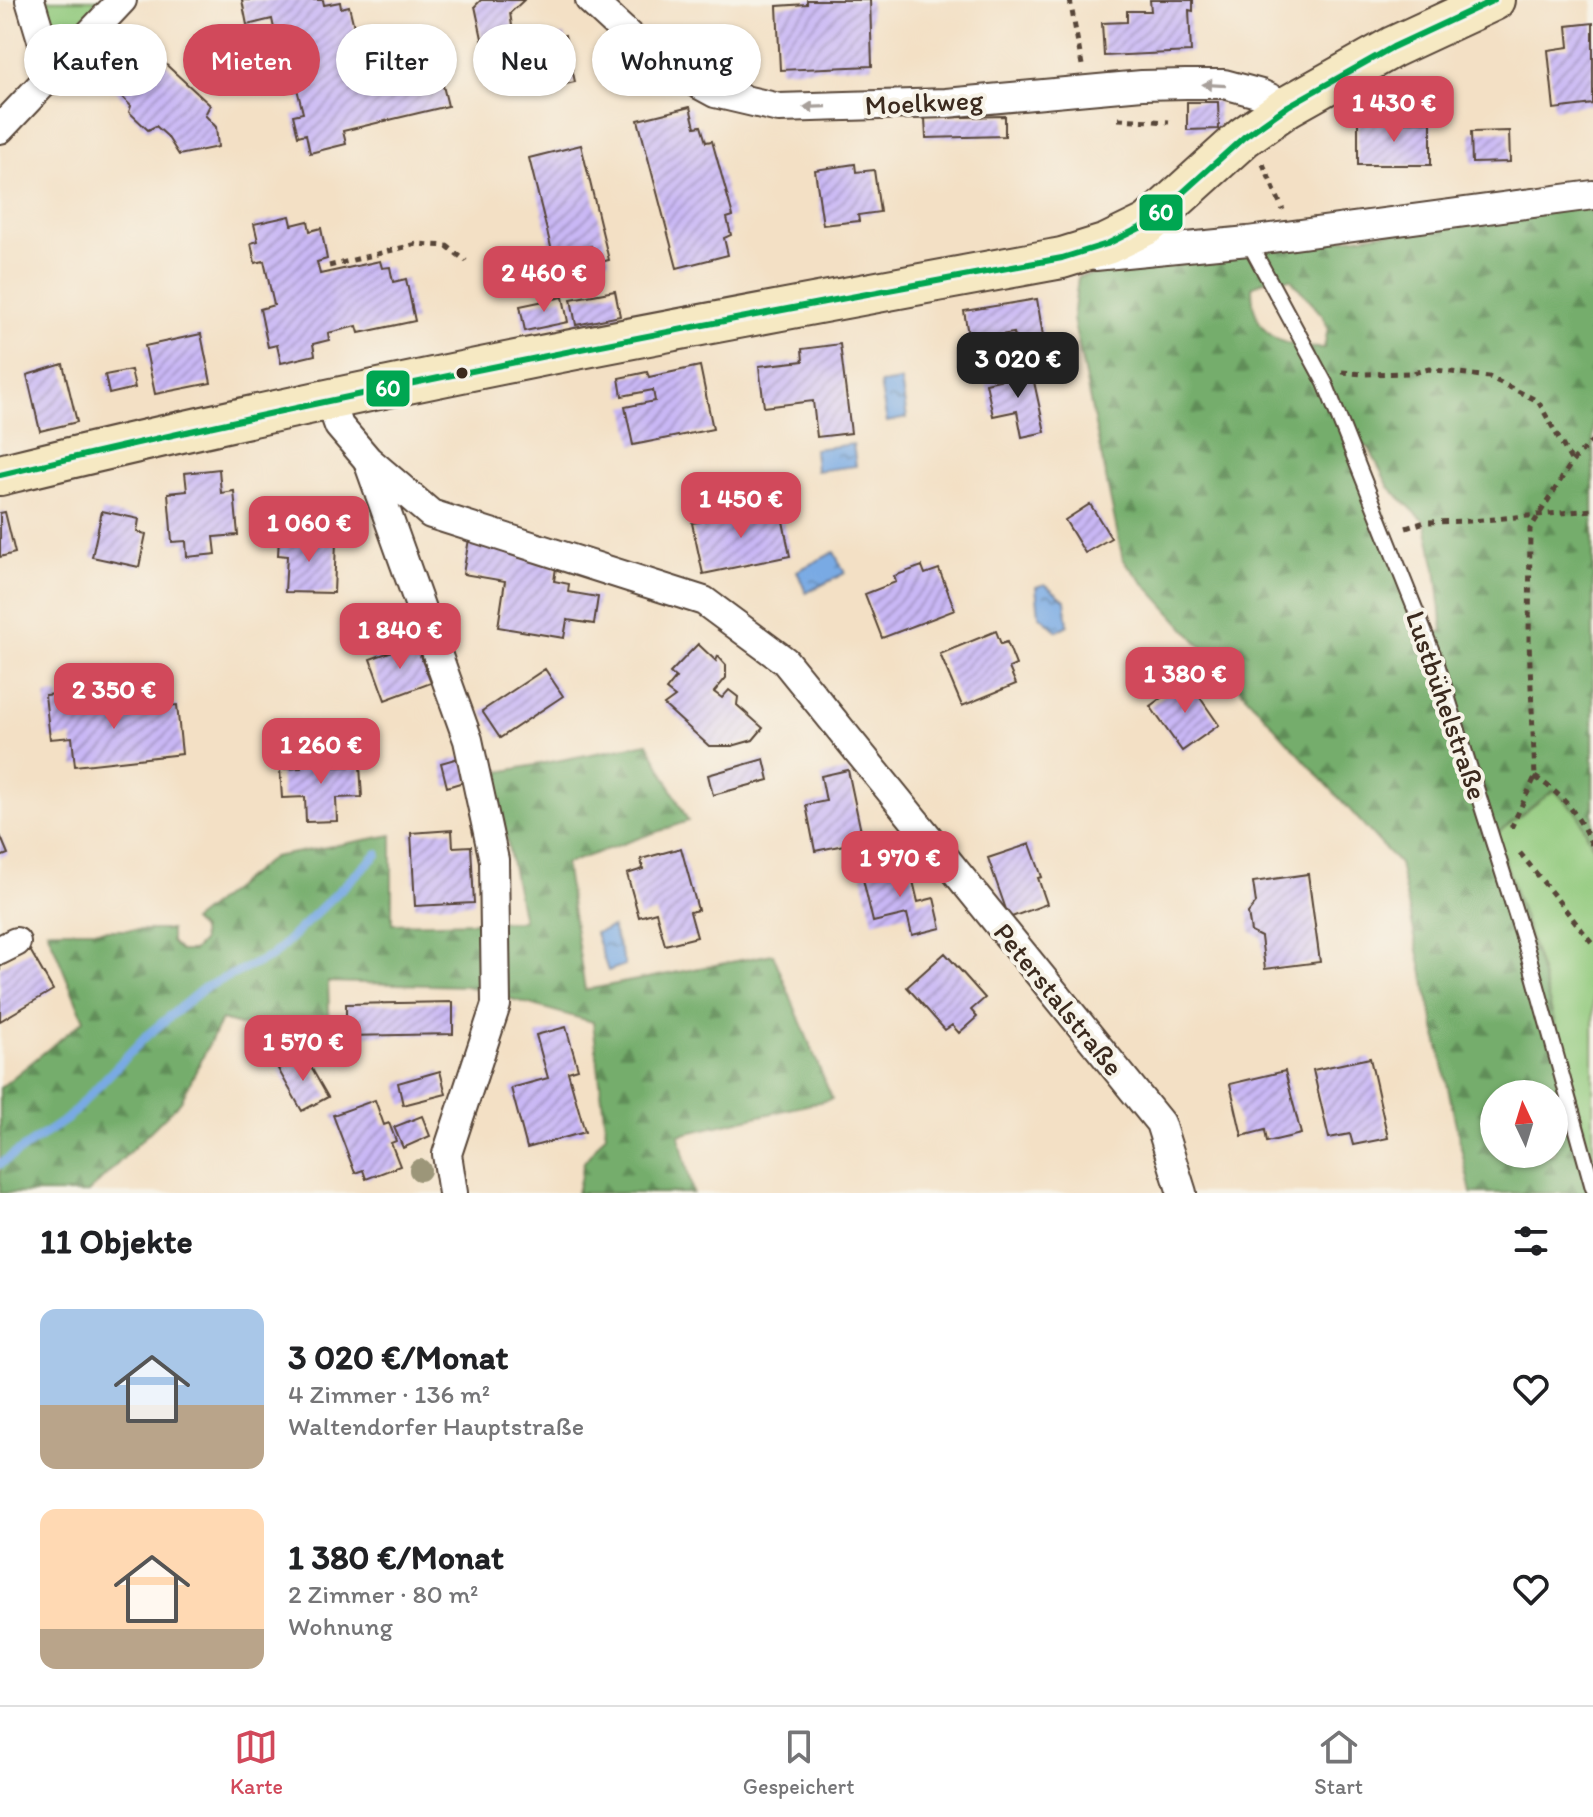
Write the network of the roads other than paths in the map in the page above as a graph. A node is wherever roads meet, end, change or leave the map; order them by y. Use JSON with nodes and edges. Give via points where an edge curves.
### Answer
{"nodes":[{"id":1,"x":30,"y":0,"type":"edge"},
{"id":2,"x":122,"y":0,"type":"edge"},
{"id":3,"x":590,"y":0,"type":"edge"},
{"id":4,"x":1482,"y":2,"type":"edge"},
{"id":5,"x":37,"y":24,"type":"edge"},
{"id":6,"x":99,"y":24,"type":"edge"},
{"id":7,"x":31,"y":96,"type":"edge"},
{"id":8,"x":1288,"y":106,"type":"junction"},
{"id":9,"x":0,"y":129,"type":"edge"},
{"id":10,"x":1593,"y":195,"type":"edge"},
{"id":11,"x":1248,"y":241,"type":"junction"},
{"id":12,"x":1062,"y":258,"type":"junction"},
{"id":13,"x":329,"y":398,"type":"junction"},
{"id":14,"x":368,"y":460,"type":"junction"},
{"id":15,"x":0,"y":475,"type":"edge"},
{"id":16,"x":1593,"y":1188,"type":"edge"},
{"id":17,"x":453,"y":1193,"type":"edge"},
{"id":18,"x":1182,"y":1193,"type":"edge"}],
"edges":[{"from":1,"to":5,"type":"street"},
{"from":2,"to":6,"type":"street"},
{"from":8,"to":3,"type":"street","name":"Moelkweg","one_way":true,"via":[[1224,84],[1142,85],[946,103],[779,108],[715,93],[656,61]]},
{"from":4,"to":8,"type":"main road"},
{"from":7,"to":9,"type":"street"},
{"from":8,"to":12,"type":"main road","via":[[1244,137],[1148,224]]},
{"from":10,"to":11,"type":"street"},
{"from":11,"to":12,"type":"street"},
{"from":11,"to":16,"type":"lane","name":"Lustbühelstraße","via":[[1317,368],[1437,664],[1525,943]]},
{"from":12,"to":13,"type":"main road"},
{"from":13,"to":14,"type":"street","name":"Peterstalstraße","via":[[339,426]]},
{"from":13,"to":15,"type":"main road"},
{"from":14,"to":17,"type":"street","name":"Peterstalstraße","via":[[468,740],[494,860],[496,1005],[447,1154]]},
{"from":14,"to":18,"type":"street","name":"Peterstalstraße","via":[[431,514],[704,601],[785,661],[1160,1123]]}]}
